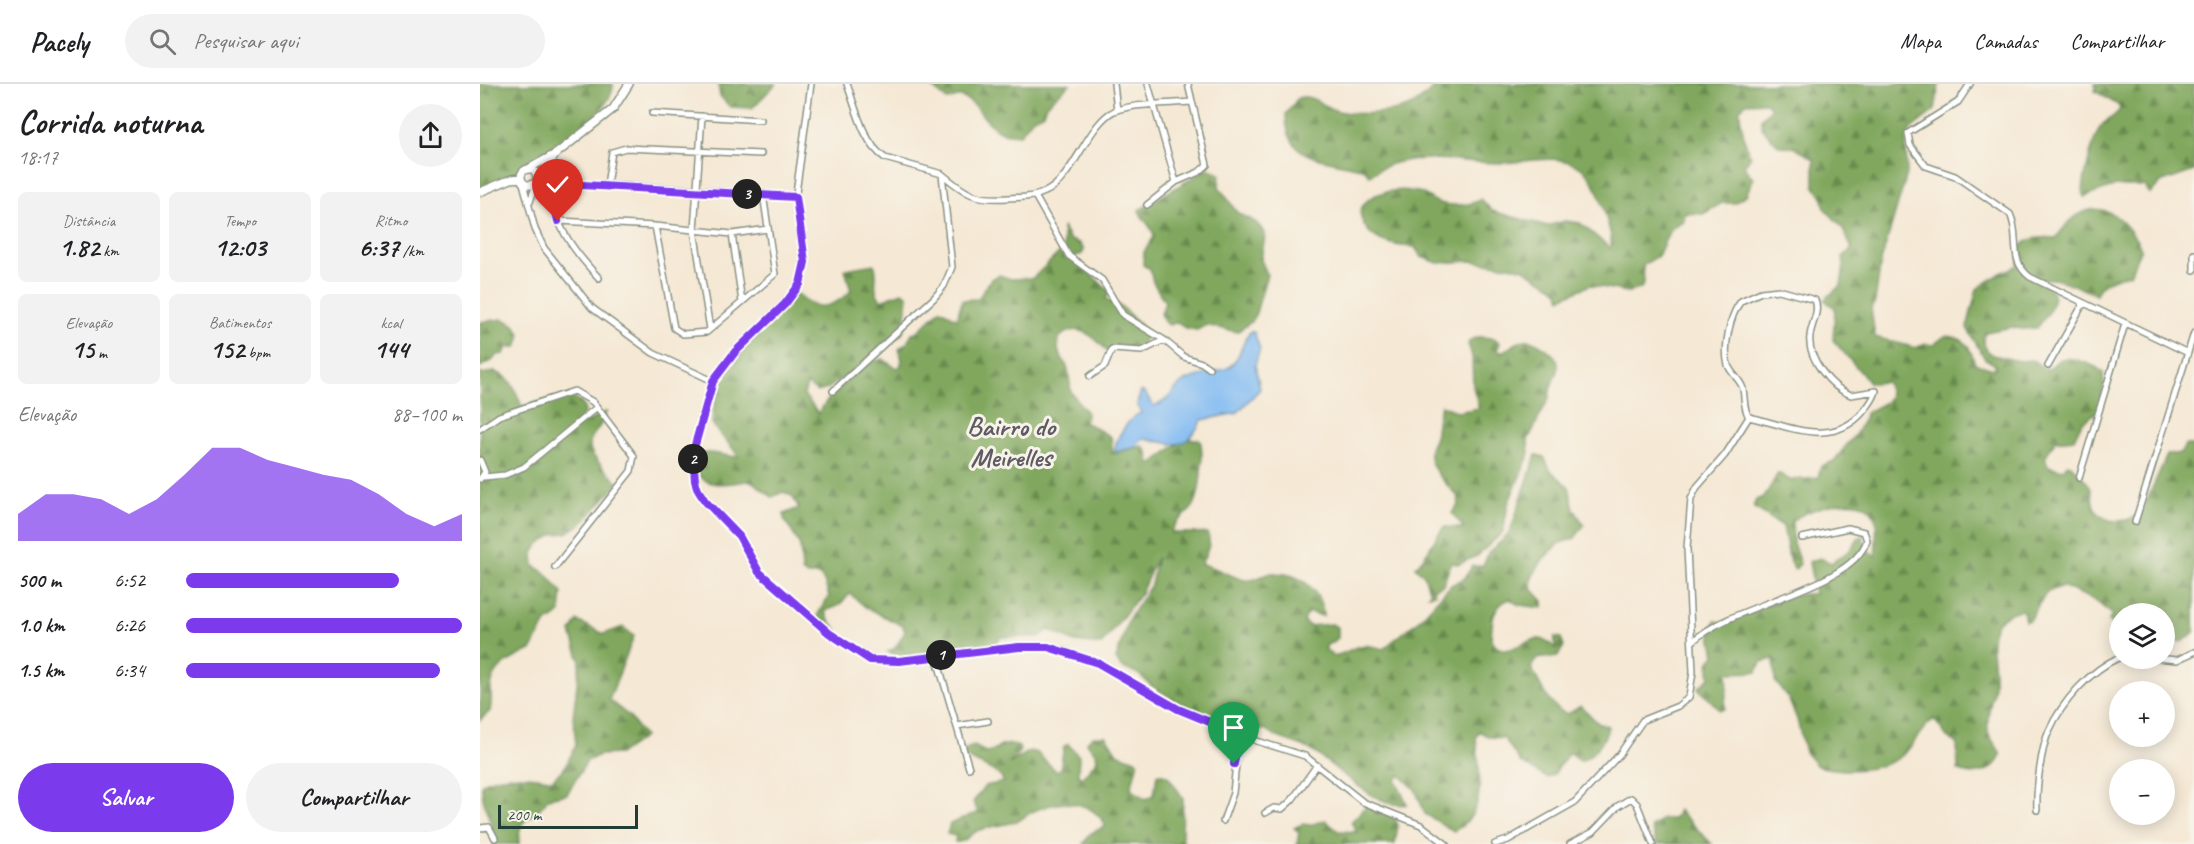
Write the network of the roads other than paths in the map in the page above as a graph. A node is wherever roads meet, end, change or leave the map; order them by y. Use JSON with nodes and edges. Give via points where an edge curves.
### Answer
{"nodes":[{"id":1,"x":629,"y":84,"type":"edge"},
{"id":2,"x":811,"y":84,"type":"edge"},
{"id":3,"x":847,"y":84,"type":"edge"},
{"id":4,"x":1113,"y":84,"type":"edge"},
{"id":5,"x":1149,"y":84,"type":"edge"},
{"id":6,"x":1188,"y":84,"type":"edge"},
{"id":7,"x":1970,"y":84,"type":"edge"},
{"id":8,"x":1191,"y":102,"type":"junction"},
{"id":9,"x":1154,"y":106,"type":"junction"},
{"id":10,"x":1117,"y":110,"type":"junction"},
{"id":11,"x":652,"y":113,"type":"dead end"},
{"id":12,"x":702,"y":116,"type":"junction"},
{"id":13,"x":761,"y":120,"type":"dead end"},
{"id":14,"x":699,"y":152,"type":"junction"},
{"id":15,"x":557,"y":153,"type":"junction"},
{"id":16,"x":761,"y":154,"type":"dead end"},
{"id":17,"x":528,"y":169,"type":"junction"},
{"id":18,"x":942,"y":174,"type":"junction"},
{"id":19,"x":522,"y":180,"type":"junction"},
{"id":20,"x":537,"y":180,"type":"junction"},
{"id":21,"x":1176,"y":182,"type":"junction"},
{"id":22,"x":607,"y":185,"type":"junction"},
{"id":23,"x":558,"y":186,"type":"junction"},
{"id":24,"x":697,"y":190,"type":"junction"},
{"id":25,"x":480,"y":192,"type":"edge"},
{"id":26,"x":763,"y":195,"type":"junction"},
{"id":27,"x":1035,"y":196,"type":"junction"},
{"id":28,"x":796,"y":197,"type":"junction"},
{"id":29,"x":530,"y":202,"type":"junction"},
{"id":30,"x":1147,"y":205,"type":"dead end"},
{"id":31,"x":558,"y":221,"type":"junction"},
{"id":32,"x":655,"y":226,"type":"junction"},
{"id":33,"x":768,"y":229,"type":"junction"},
{"id":34,"x":694,"y":230,"type":"junction"},
{"id":35,"x":732,"y":234,"type":"junction"},
{"id":36,"x":2194,"y":254,"type":"edge"},
{"id":37,"x":2194,"y":270,"type":"edge"},
{"id":38,"x":599,"y":278,"type":"dead end"},
{"id":39,"x":742,"y":302,"type":"junction"},
{"id":40,"x":2083,"y":304,"type":"junction"},
{"id":41,"x":2125,"y":324,"type":"junction"},
{"id":42,"x":710,"y":329,"type":"junction"},
{"id":43,"x":2194,"y":333,"type":"edge"},
{"id":44,"x":1164,"y":340,"type":"junction"},
{"id":45,"x":2188,"y":352,"type":"junction"},
{"id":46,"x":2048,"y":366,"type":"dead end"},
{"id":47,"x":1209,"y":368,"type":"dead end"},
{"id":48,"x":1090,"y":376,"type":"dead end"},
{"id":49,"x":713,"y":381,"type":"junction"},
{"id":50,"x":833,"y":391,"type":"dead end"},
{"id":51,"x":597,"y":407,"type":"junction"},
{"id":52,"x":1749,"y":417,"type":"junction"},
{"id":53,"x":480,"y":429,"type":"edge"},
{"id":54,"x":481,"y":463,"type":"edge"},
{"id":55,"x":499,"y":476,"type":"junction"},
{"id":56,"x":482,"y":478,"type":"edge"},
{"id":57,"x":2079,"y":478,"type":"dead end"},
{"id":58,"x":2135,"y":522,"type":"dead end"},
{"id":59,"x":1802,"y":538,"type":"dead end"},
{"id":60,"x":555,"y":567,"type":"dead end"},
{"id":61,"x":1692,"y":642,"type":"junction"},
{"id":62,"x":2194,"y":652,"type":"edge"},
{"id":63,"x":936,"y":656,"type":"junction"},
{"id":64,"x":2175,"y":660,"type":"edge"},
{"id":65,"x":2109,"y":662,"type":"edge"},
{"id":66,"x":988,"y":721,"type":"dead end"},
{"id":67,"x":957,"y":726,"type":"junction"},
{"id":68,"x":1239,"y":734,"type":"junction"},
{"id":69,"x":1317,"y":765,"type":"junction"},
{"id":70,"x":969,"y":768,"type":"dead end"},
{"id":71,"x":2037,"y":810,"type":"dead end"},
{"id":72,"x":1265,"y":813,"type":"dead end"},
{"id":73,"x":1223,"y":821,"type":"dead end"},
{"id":74,"x":480,"y":828,"type":"edge"},
{"id":75,"x":495,"y":838,"type":"dead end"},
{"id":76,"x":1446,"y":844,"type":"edge"},
{"id":77,"x":1495,"y":844,"type":"edge"},
{"id":78,"x":1570,"y":844,"type":"edge"},
{"id":79,"x":1653,"y":844,"type":"edge"}],
"edges":[{"from":1,"to":15,"type":"street","via":[[613,109]]},
{"from":2,"to":28,"type":"street"},
{"from":3,"to":18,"type":"street","via":[[878,153]]},
{"from":4,"to":10,"type":"street"},
{"from":5,"to":9,"type":"street"},
{"from":6,"to":8,"type":"street"},
{"from":7,"to":40,"type":"street","via":[[1958,102],[1910,129],[1908,141],[1926,166],[1954,176],[2012,217],[2014,251],[2021,269]]},
{"from":8,"to":9,"type":"street"},
{"from":8,"to":21,"type":"street","via":[[1207,165]]},
{"from":9,"to":10,"type":"street"},
{"from":9,"to":21,"type":"street"},
{"from":10,"to":27,"type":"street","via":[[1100,123],[1053,187]]},
{"from":11,"to":12,"type":"street"},
{"from":12,"to":13,"type":"street"},
{"from":12,"to":14,"type":"street"},
{"from":14,"to":16,"type":"street"},
{"from":14,"to":22,"type":"street","via":[[612,152]]},
{"from":14,"to":24,"type":"street"},
{"from":15,"to":17,"type":"street"},
{"from":15,"to":20,"type":"street"},
{"from":17,"to":19,"type":"street"},
{"from":17,"to":20,"type":"street","via":[[534,171]]},
{"from":18,"to":27,"type":"street","via":[[976,198]]},
{"from":18,"to":50,"type":"street","via":[[951,245],[950,274],[934,298]]},
{"from":19,"to":20,"type":"street","via":[[529,186]]},
{"from":19,"to":25,"type":"street","via":[[511,179]]},
{"from":19,"to":29,"type":"street"},
{"from":20,"to":23,"type":"street","via":[[551,188]]},
{"from":20,"to":29,"type":"street"},
{"from":21,"to":30,"type":"street"},
{"from":22,"to":23,"type":"street"},
{"from":22,"to":24,"type":"street"},
{"from":23,"to":31,"type":"street"},
{"from":24,"to":26,"type":"street"},
{"from":24,"to":34,"type":"street"},
{"from":26,"to":28,"type":"street"},
{"from":26,"to":33,"type":"street"},
{"from":27,"to":44,"type":"street","via":[[1073,261],[1102,280],[1124,315]]},
{"from":28,"to":49,"type":"street","via":[[805,262],[800,284]]},
{"from":29,"to":49,"type":"street","via":[[535,229],[544,248],[592,308],[652,352]]},
{"from":31,"to":32,"type":"street"},
{"from":31,"to":38,"type":"street","via":[[589,270]]},
{"from":32,"to":34,"type":"street"},
{"from":32,"to":42,"type":"street","via":[[674,328],[683,334]]},
{"from":33,"to":35,"type":"street"},
{"from":33,"to":39,"type":"street","via":[[775,274]]},
{"from":34,"to":35,"type":"street"},
{"from":34,"to":42,"type":"street"},
{"from":35,"to":39,"type":"street"},
{"from":36,"to":37,"type":"street"},
{"from":39,"to":42,"type":"street"},
{"from":40,"to":41,"type":"street"},
{"from":40,"to":46,"type":"street"},
{"from":41,"to":45,"type":"street"},
{"from":41,"to":57,"type":"street"},
{"from":43,"to":45,"type":"street"},
{"from":44,"to":47,"type":"street","via":[[1184,357]]},
{"from":44,"to":48,"type":"street","via":[[1142,351],[1112,349],[1105,366]]},
{"from":45,"to":58,"type":"street"},
{"from":49,"to":63,"type":"street","via":[[693,452],[695,481],[705,501],[739,536],[759,572],[829,633],[870,660],[891,662]]},
{"from":51,"to":53,"type":"street","via":[[579,392],[570,392],[499,416]]},
{"from":51,"to":55,"type":"street","via":[[524,467]]},
{"from":51,"to":60,"type":"street","via":[[631,451],[635,464]]},
{"from":52,"to":52,"type":"street","via":[[1824,434],[1851,423],[1876,394],[1873,390],[1846,393],[1820,368],[1810,346],[1817,308],[1811,297],[1779,290],[1750,296],[1736,307],[1727,357],[1743,388]]},
{"from":52,"to":61,"type":"street","via":[[1691,499],[1687,548]]},
{"from":54,"to":55,"type":"street"},
{"from":54,"to":56,"type":"street"},
{"from":55,"to":56,"type":"street"},
{"from":59,"to":61,"type":"street","via":[[1848,528],[1864,532],[1867,540],[1857,557],[1826,580],[1746,609],[1704,631]]},
{"from":61,"to":77,"type":"street","via":[[1693,682],[1685,702],[1643,720],[1619,755],[1575,802]]},
{"from":62,"to":64,"type":"street"},
{"from":63,"to":67,"type":"street"},
{"from":63,"to":68,"type":"street","via":[[1019,647],[1063,650],[1098,663],[1178,709]]},
{"from":65,"to":71,"type":"street","via":[[2084,683],[2048,732]]},
{"from":66,"to":67,"type":"street"},
{"from":67,"to":70,"type":"street"},
{"from":68,"to":69,"type":"street","via":[[1305,756]]},
{"from":68,"to":73,"type":"street","via":[[1233,793]]},
{"from":69,"to":72,"type":"street","via":[[1292,800],[1282,809]]},
{"from":69,"to":76,"type":"street","via":[[1362,802],[1420,825]]},
{"from":74,"to":75,"type":"street","via":[[489,827]]},
{"from":78,"to":79,"type":"street","via":[[1593,832],[1631,798]]}]}
